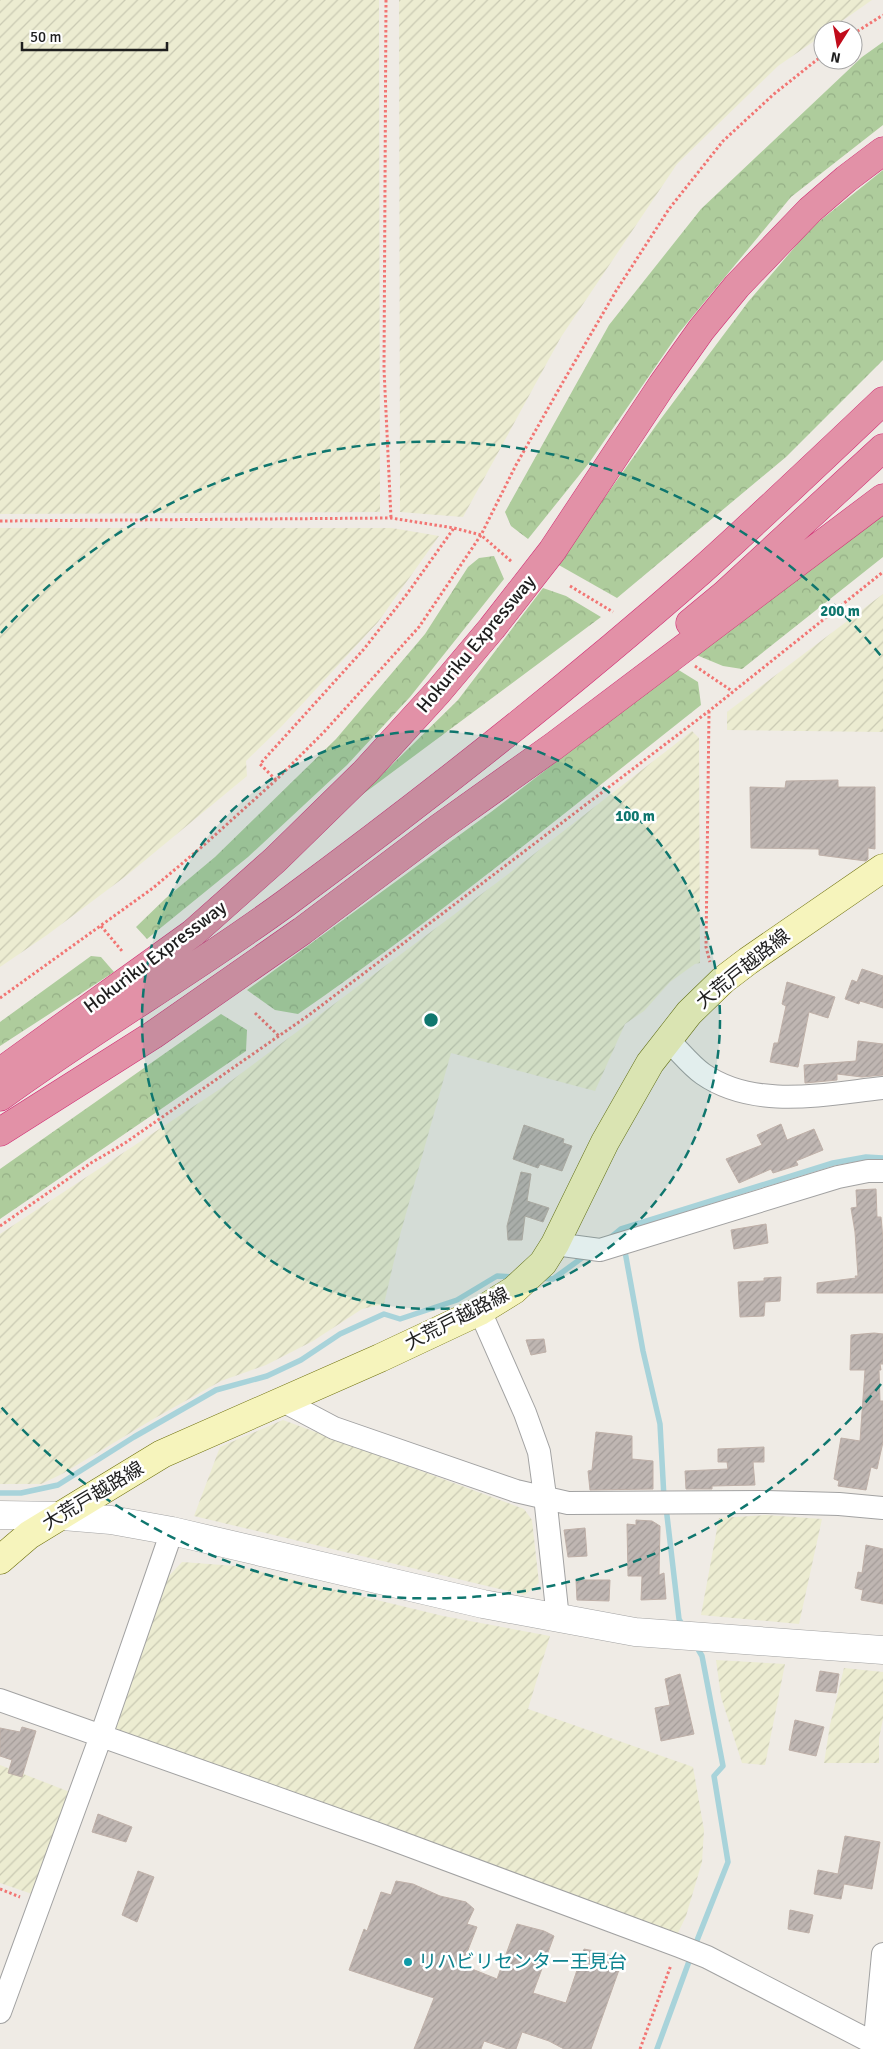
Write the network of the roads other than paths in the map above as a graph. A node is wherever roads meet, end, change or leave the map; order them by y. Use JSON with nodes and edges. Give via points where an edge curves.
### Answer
{"nodes":[{"id":1,"x":883,"y":151,"type":"edge"},
{"id":2,"x":883,"y":401,"type":"edge"},
{"id":3,"x":883,"y":448,"type":"edge"},
{"id":4,"x":883,"y":498,"type":"edge"},
{"id":5,"x":439,"y":828,"type":"junction"},
{"id":6,"x":883,"y":868,"type":"edge"},
{"id":7,"x":668,"y":1039,"type":"junction"},
{"id":8,"x":0,"y":1072,"type":"edge"},
{"id":9,"x":883,"y":1088,"type":"edge"},
{"id":10,"x":0,"y":1097,"type":"edge"},
{"id":11,"x":0,"y":1132,"type":"edge"},
{"id":12,"x":883,"y":1171,"type":"edge"},
{"id":13,"x":555,"y":1244,"type":"junction"},
{"id":14,"x":480,"y":1311,"type":"junction"},
{"id":15,"x":281,"y":1400,"type":"junction"},
{"id":16,"x":546,"y":1496,"type":"junction"},
{"id":17,"x":883,"y":1508,"type":"edge"},
{"id":18,"x":0,"y":1514,"type":"edge"},
{"id":19,"x":63,"y":1516,"type":"junction"},
{"id":20,"x":172,"y":1532,"type":"junction"},
{"id":21,"x":0,"y":1560,"type":"edge"},
{"id":22,"x":558,"y":1619,"type":"junction"},
{"id":23,"x":883,"y":1650,"type":"edge"},
{"id":24,"x":0,"y":1700,"type":"edge"},
{"id":25,"x":101,"y":1736,"type":"junction"},
{"id":26,"x":883,"y":1954,"type":"edge"},
{"id":27,"x":0,"y":2012,"type":"edge"},
{"id":28,"x":877,"y":2047,"type":"edge"}],
"edges":[{"from":1,"to":8,"type":"highway","name":"Hokuriku Expressway","via":[[810,210],[737,286],[673,369],[546,558],[438,692],[365,772],[275,860],[193,933]]},
{"from":2,"to":10,"type":"highway","name":"Hokuriku Expressway","via":[[700,571],[433,792],[283,904]]},
{"from":3,"to":5,"type":"highway","via":[[724,594],[549,741]]},
{"from":4,"to":5,"type":"highway","via":[[562,740]]},
{"from":5,"to":11,"type":"highway","via":[[302,931],[153,1035]]},
{"from":6,"to":7,"type":"main road","name":"大荒戸越路線","via":[[723,980]]},
{"from":7,"to":9,"type":"street","via":[[702,1074],[731,1089],[751,1094],[809,1096]]},
{"from":7,"to":13,"type":"main road","name":"大荒戸越路線","via":[[650,1063],[605,1142]]},
{"from":12,"to":13,"type":"street","via":[[838,1177],[600,1250]]},
{"from":13,"to":14,"type":"main road","name":"大荒戸越路線","via":[[526,1281]]},
{"from":14,"to":15,"type":"main road","name":"大荒戸越路線"},
{"from":14,"to":16,"type":"street","via":[[526,1413],[539,1452]]},
{"from":15,"to":16,"type":"street","via":[[334,1428],[516,1491]]},
{"from":15,"to":19,"type":"main road","name":"大荒戸越路線","via":[[162,1454]]},
{"from":16,"to":17,"type":"street","via":[[568,1503],[839,1504]]},
{"from":16,"to":22,"type":"street"},
{"from":18,"to":19,"type":"street"},
{"from":19,"to":20,"type":"street","via":[[111,1520]]},
{"from":19,"to":21,"type":"main road","name":"大荒戸越路線","via":[[29,1535]]},
{"from":20,"to":22,"type":"street"},
{"from":20,"to":25,"type":"street"},
{"from":22,"to":23,"type":"street","via":[[635,1632]]},
{"from":24,"to":25,"type":"street"},
{"from":25,"to":27,"type":"street"},
{"from":25,"to":28,"type":"street","via":[[378,1834],[707,1957]]},
{"from":26,"to":28,"type":"street"}]}
